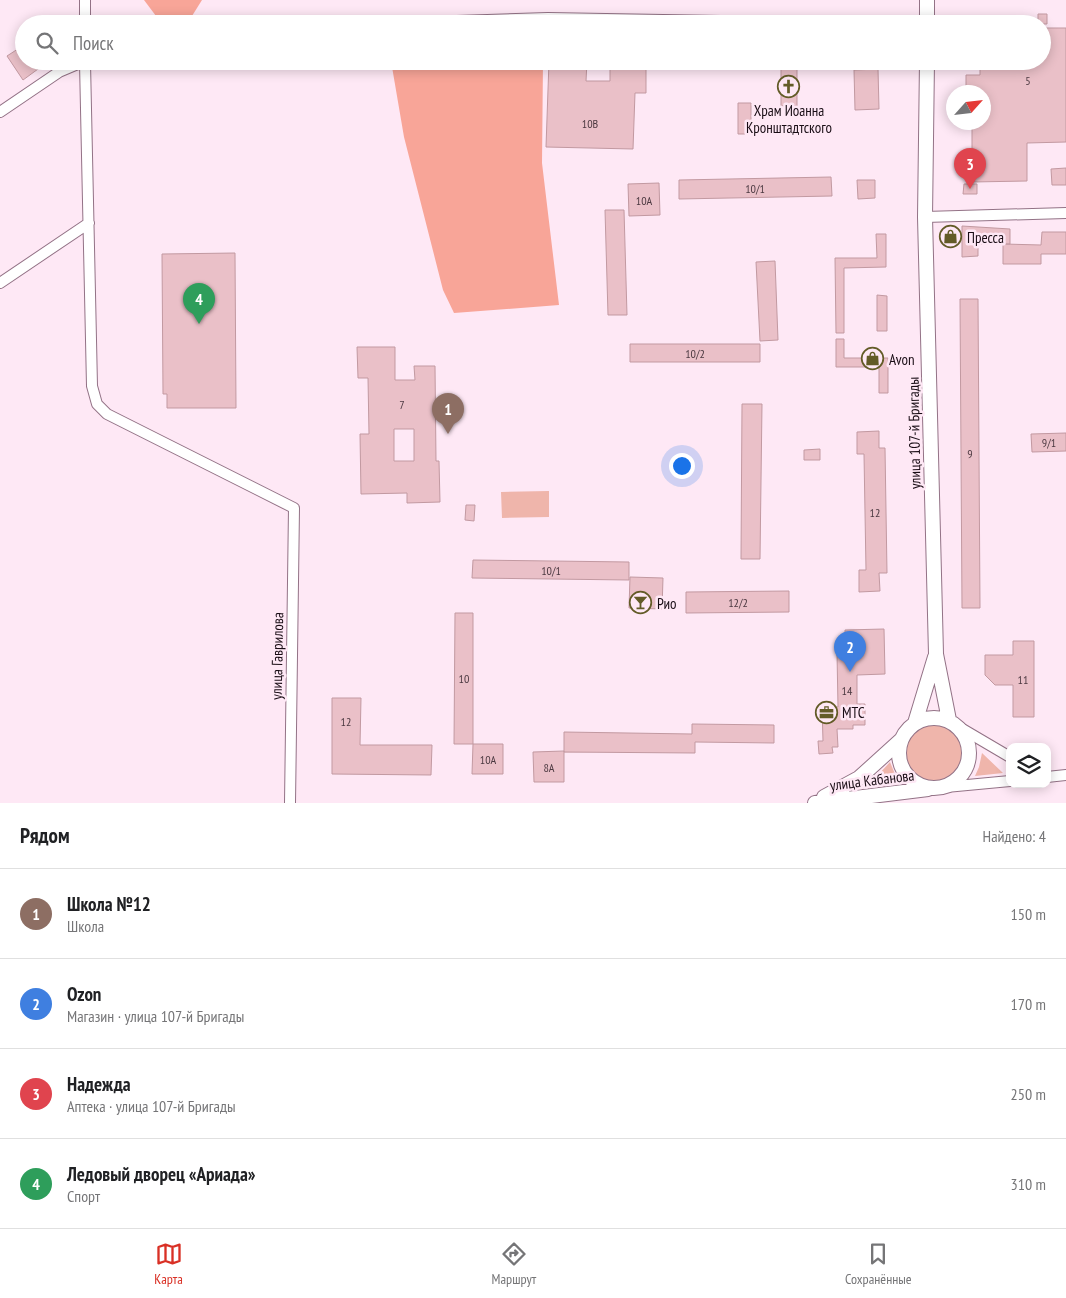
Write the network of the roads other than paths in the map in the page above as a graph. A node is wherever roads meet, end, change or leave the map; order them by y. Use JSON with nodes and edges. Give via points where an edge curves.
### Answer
{"nodes":[{"id":1,"x":85,"y":0,"type":"edge"},
{"id":2,"x":927,"y":0,"type":"edge"},
{"id":3,"x":85,"y":15,"type":"edge"},
{"id":4,"x":927,"y":15,"type":"edge"},
{"id":5,"x":65,"y":70,"type":"edge"},
{"id":6,"x":88,"y":70,"type":"edge"},
{"id":7,"x":927,"y":70,"type":"edge"},
{"id":8,"x":0,"y":112,"type":"edge"},
{"id":9,"x":1066,"y":213,"type":"edge"},
{"id":10,"x":925,"y":217,"type":"junction"},
{"id":11,"x":89,"y":223,"type":"junction"},
{"id":12,"x":0,"y":283,"type":"edge"},
{"id":13,"x":936,"y":654,"type":"junction"},
{"id":14,"x":915,"y":723,"type":"junction"},
{"id":15,"x":954,"y":724,"type":"junction"},
{"id":16,"x":901,"y":740,"type":"junction"},
{"id":17,"x":1006,"y":755,"type":"edge"},
{"id":18,"x":1066,"y":775,"type":"edge"},
{"id":19,"x":1051,"y":776,"type":"edge"},
{"id":20,"x":1006,"y":781,"type":"edge"},
{"id":21,"x":939,"y":788,"type":"junction"},
{"id":22,"x":290,"y":803,"type":"edge"},
{"id":23,"x":810,"y":803,"type":"edge"},
{"id":24,"x":815,"y":803,"type":"edge"}],
"edges":[{"from":1,"to":3,"type":"street"},
{"from":2,"to":4,"type":"main road"},
{"from":5,"to":8,"type":"street"},
{"from":6,"to":11,"type":"street"},
{"from":7,"to":10,"type":"main road","name":"улица 107-й Бригады"},
{"from":9,"to":10,"type":"street"},
{"from":10,"to":13,"type":"main road","name":"улица 107-й Бригады"},
{"from":11,"to":12,"type":"street"},
{"from":11,"to":22,"type":"street","name":"улица Гаврилова","via":[[92,386],[97,404],[107,414],[294,508]]},
{"from":13,"to":14,"type":"main road"},
{"from":13,"to":15,"type":"main road"},
{"from":14,"to":15,"type":"main road","via":[[931,718]]},
{"from":14,"to":16,"type":"main road"},
{"from":15,"to":17,"type":"street"},
{"from":15,"to":21,"type":"main road","via":[[968,743],[969,761],[956,781]]},
{"from":16,"to":21,"type":"main road","via":[[899,751],[905,773],[912,781]]},
{"from":16,"to":23,"type":"main road","via":[[859,778]]},
{"from":18,"to":19,"type":"street"},
{"from":20,"to":21,"type":"street","name":"улица Кабанова"},
{"from":21,"to":24,"type":"main road","name":"улица Кабанова"}]}
